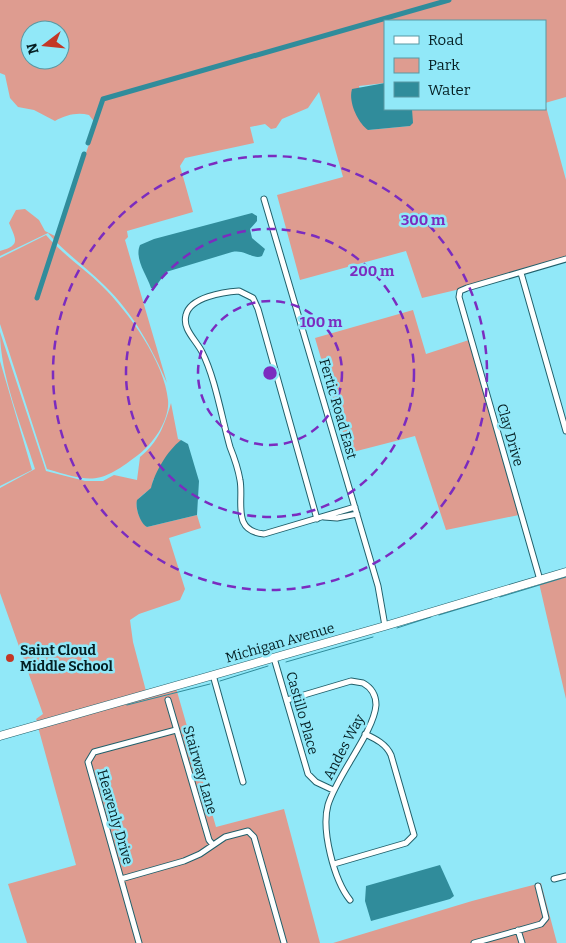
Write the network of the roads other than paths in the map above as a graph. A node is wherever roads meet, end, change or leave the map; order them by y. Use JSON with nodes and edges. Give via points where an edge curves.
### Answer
{"nodes":[{"id":1,"x":264,"y":199,"type":"dead end"},
{"id":2,"x":566,"y":259,"type":"edge"},
{"id":3,"x":521,"y":273,"type":"junction"},
{"id":4,"x":566,"y":431,"type":"edge"},
{"id":5,"x":355,"y":507,"type":"junction"},
{"id":6,"x":357,"y":514,"type":"junction"},
{"id":7,"x":324,"y":517,"type":"junction"},
{"id":8,"x":317,"y":519,"type":"junction"},
{"id":9,"x":566,"y":572,"type":"edge"},
{"id":10,"x":540,"y":580,"type":"junction"},
{"id":11,"x":385,"y":626,"type":"junction"},
{"id":12,"x":274,"y":658,"type":"junction"},
{"id":13,"x":213,"y":675,"type":"junction"},
{"id":14,"x":168,"y":700,"type":"dead end"},
{"id":15,"x":287,"y":700,"type":"junction"},
{"id":16,"x":176,"y":730,"type":"junction"},
{"id":17,"x":365,"y":734,"type":"junction"},
{"id":18,"x":0,"y":736,"type":"edge"},
{"id":19,"x":243,"y":782,"type":"dead end"},
{"id":20,"x":333,"y":790,"type":"junction"},
{"id":21,"x":213,"y":845,"type":"junction"},
{"id":22,"x":334,"y":864,"type":"junction"},
{"id":23,"x":566,"y":876,"type":"edge"},
{"id":24,"x":121,"y":878,"type":"junction"},
{"id":25,"x":554,"y":879,"type":"dead end"},
{"id":26,"x":538,"y":886,"type":"dead end"},
{"id":27,"x":350,"y":900,"type":"dead end"},
{"id":28,"x":518,"y":930,"type":"junction"},
{"id":29,"x":140,"y":943,"type":"edge"},
{"id":30,"x":284,"y":943,"type":"edge"},
{"id":31,"x":474,"y":943,"type":"edge"},
{"id":32,"x":522,"y":943,"type":"edge"}],
"edges":[{"from":1,"to":5,"type":"street","name":"Fertic Road East"},
{"from":2,"to":3,"type":"street"},
{"from":3,"to":4,"type":"street"},
{"from":3,"to":10,"type":"street","name":"Clay Drive","via":[[467,288],[458,296]]},
{"from":5,"to":6,"type":"street","name":"Fertic Road East"},
{"from":5,"to":7,"type":"street"},
{"from":6,"to":7,"type":"street"},
{"from":6,"to":11,"type":"street","name":"Fertic Road East","via":[[378,586]]},
{"from":7,"to":8,"type":"street"},
{"from":8,"to":8,"type":"street","via":[[264,534],[255,533],[244,524],[240,509],[240,480],[206,359],[186,324],[186,314],[199,300],[239,290],[253,298]]},
{"from":9,"to":10,"type":"street","name":"Michigan Avenue"},
{"from":10,"to":11,"type":"street","name":"Michigan Avenue"},
{"from":11,"to":12,"type":"street","name":"Michigan Avenue"},
{"from":12,"to":13,"type":"street","name":"Michigan Avenue"},
{"from":12,"to":15,"type":"street","name":"Castillo Place"},
{"from":13,"to":18,"type":"street","name":"Michigan Avenue"},
{"from":13,"to":19,"type":"street"},
{"from":14,"to":16,"type":"street","name":"Stairway Lane"},
{"from":15,"to":17,"type":"street","name":"Andes Way","via":[[350,681],[364,683],[373,693],[376,704]]},
{"from":15,"to":20,"type":"street","name":"Castillo Place","via":[[308,774]]},
{"from":16,"to":21,"type":"street","name":"Stairway Lane","via":[[208,840]]},
{"from":16,"to":24,"type":"street","name":"Heavenly Drive","via":[[89,756]]},
{"from":17,"to":20,"type":"street","name":"Andes Way"},
{"from":17,"to":22,"type":"street","via":[[388,748],[414,835],[406,843]]},
{"from":20,"to":22,"type":"street","name":"Andes Way","via":[[326,824]]},
{"from":21,"to":24,"type":"street","via":[[184,861]]},
{"from":21,"to":30,"type":"street","via":[[225,837],[248,831],[254,837]]},
{"from":22,"to":27,"type":"street","name":"Andes Way","via":[[342,890]]},
{"from":23,"to":25,"type":"street"},
{"from":24,"to":29,"type":"street","name":"Heavenly Drive"},
{"from":26,"to":28,"type":"street","via":[[546,918],[541,924]]},
{"from":28,"to":31,"type":"street"},
{"from":28,"to":32,"type":"street"}]}
